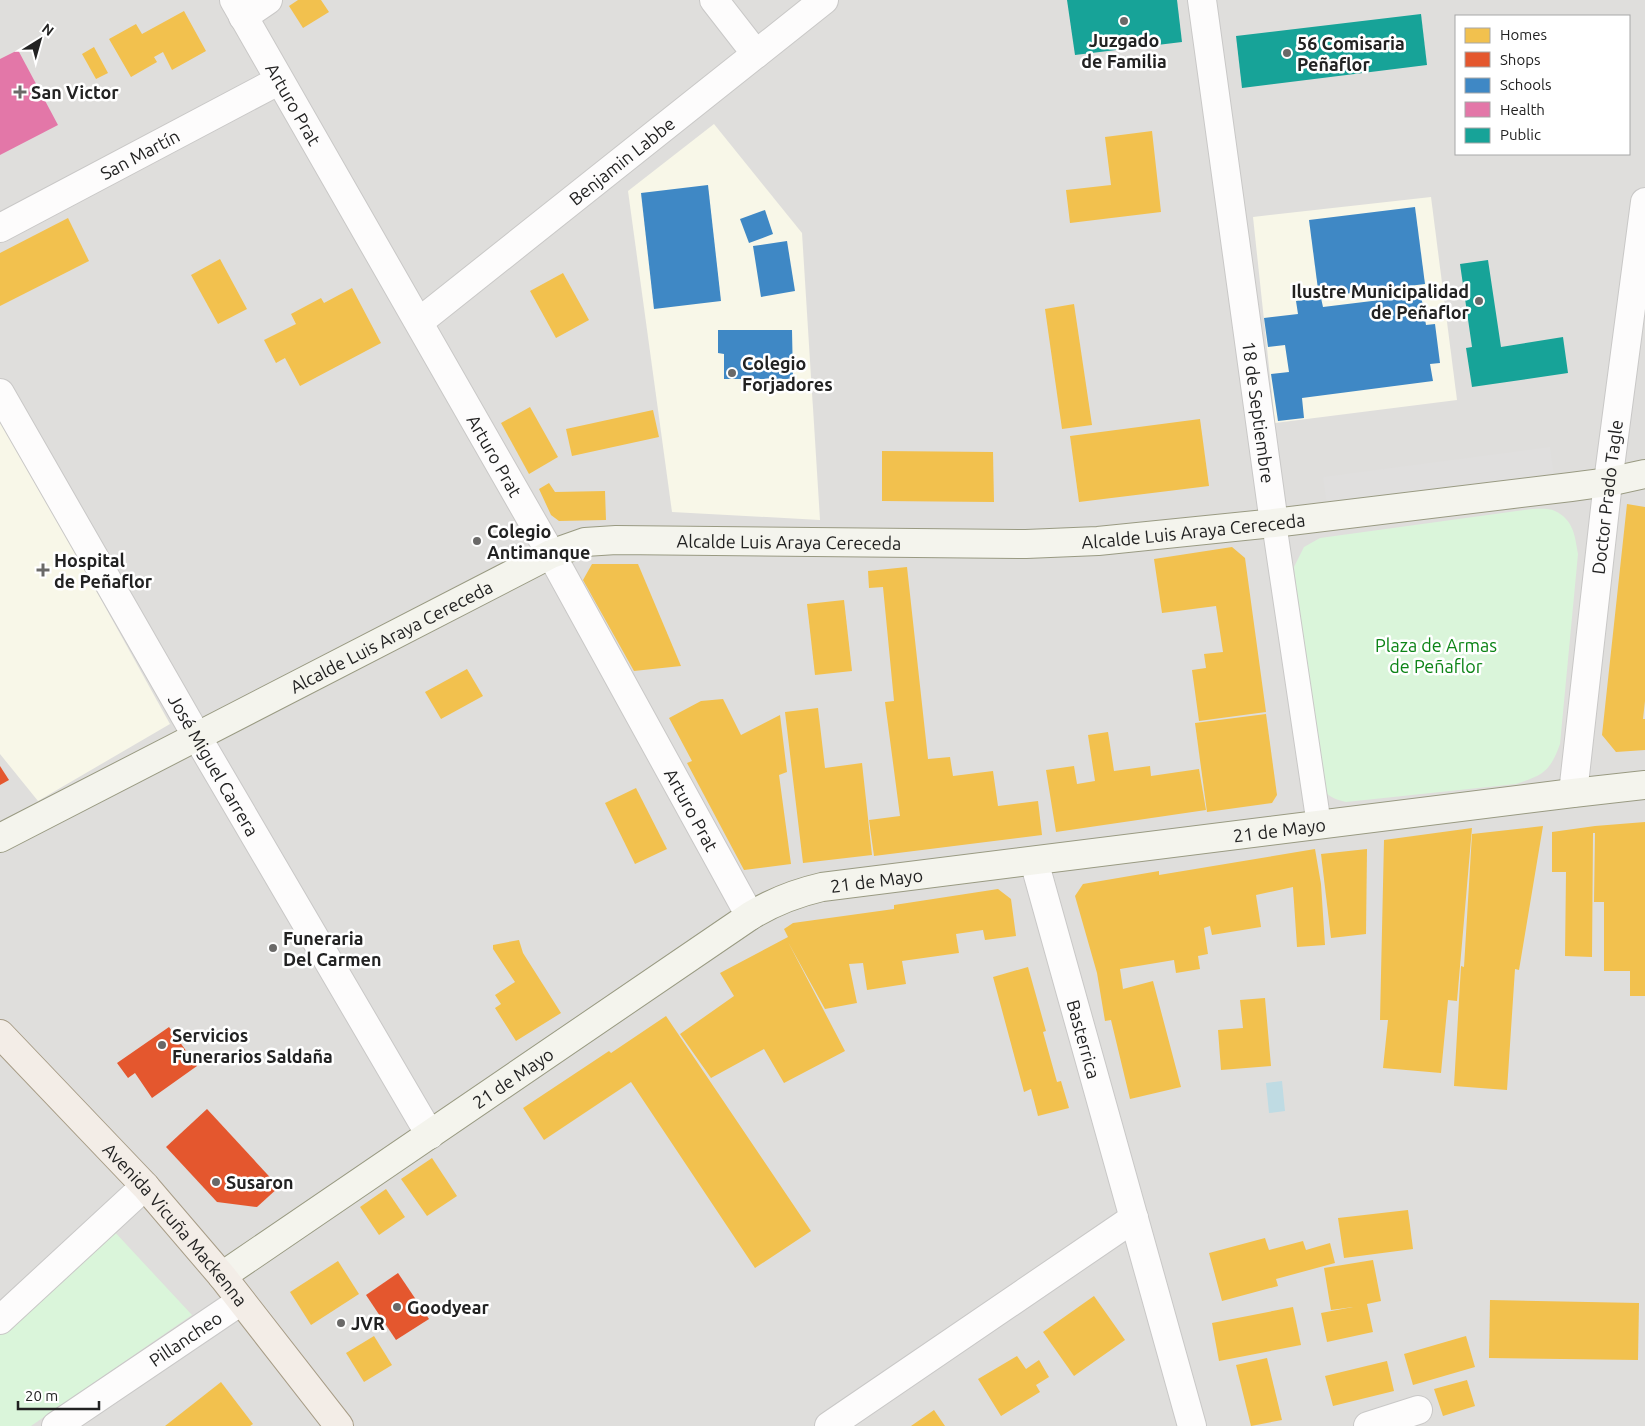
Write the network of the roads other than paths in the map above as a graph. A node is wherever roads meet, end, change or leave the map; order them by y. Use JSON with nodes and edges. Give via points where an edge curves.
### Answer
{"nodes":[{"id":1,"x":268,"y":0,"type":"edge"},
{"id":2,"x":714,"y":0,"type":"edge"},
{"id":3,"x":824,"y":0,"type":"edge"},
{"id":4,"x":1202,"y":0,"type":"edge"},
{"id":5,"x":239,"y":8,"type":"edge"},
{"id":6,"x":756,"y":54,"type":"junction"},
{"id":7,"x":278,"y":81,"type":"junction"},
{"id":8,"x":1645,"y":202,"type":"edge"},
{"id":9,"x":0,"y":228,"type":"edge"},
{"id":10,"x":419,"y":322,"type":"junction"},
{"id":11,"x":0,"y":393,"type":"edge"},
{"id":12,"x":1645,"y":474,"type":"edge"},
{"id":13,"x":1608,"y":482,"type":"junction"},
{"id":14,"x":1274,"y":523,"type":"junction"},
{"id":15,"x":551,"y":554,"type":"junction"},
{"id":16,"x":196,"y":736,"type":"junction"},
{"id":17,"x":1645,"y":786,"type":"edge"},
{"id":18,"x":1573,"y":793,"type":"junction"},
{"id":19,"x":1319,"y":825,"type":"junction"},
{"id":20,"x":0,"y":838,"type":"edge"},
{"id":21,"x":1034,"y":861,"type":"junction"},
{"id":22,"x":750,"y":916,"type":"junction"},
{"id":23,"x":1,"y":1037,"type":"edge"},
{"id":24,"x":430,"y":1135,"type":"junction"},
{"id":25,"x":144,"y":1186,"type":"junction"},
{"id":26,"x":1134,"y":1218,"type":"junction"},
{"id":27,"x":222,"y":1276,"type":"junction"},
{"id":28,"x":242,"y":1302,"type":"junction"},
{"id":29,"x":0,"y":1320,"type":"edge"},
{"id":30,"x":1418,"y":1410,"type":"dead end"},
{"id":31,"x":56,"y":1426,"type":"edge"},
{"id":32,"x":338,"y":1426,"type":"edge"},
{"id":33,"x":829,"y":1426,"type":"edge"},
{"id":34,"x":1192,"y":1426,"type":"edge"},
{"id":35,"x":1368,"y":1426,"type":"edge"}],
"edges":[{"from":1,"to":5,"type":"street"},
{"from":2,"to":6,"type":"street"},
{"from":3,"to":6,"type":"street","name":"Benjamin Labbe"},
{"from":4,"to":14,"type":"street","name":"18 de Septiembre"},
{"from":5,"to":7,"type":"street","name":"Arturo Prat"},
{"from":6,"to":10,"type":"street","name":"Benjamin Labbe"},
{"from":7,"to":9,"type":"street","name":"San Martín"},
{"from":7,"to":10,"type":"street","name":"Arturo Prat"},
{"from":8,"to":13,"type":"street","name":"Doctor Prado Tagle"},
{"from":10,"to":15,"type":"street","name":"Arturo Prat"},
{"from":11,"to":16,"type":"street","name":"José Miguel Carrera"},
{"from":12,"to":13,"type":"main road","name":"Alcalde Luis Araya Cereceda"},
{"from":13,"to":14,"type":"main road","name":"Alcalde Luis Araya Cereceda"},
{"from":13,"to":18,"type":"street","name":"Doctor Prado Tagle"},
{"from":14,"to":15,"type":"main road","name":"Alcalde Luis Araya Cereceda","via":[[1098,541],[1026,544],[600,540]]},
{"from":14,"to":19,"type":"street","name":"18 de Septiembre"},
{"from":15,"to":16,"type":"main road","name":"Alcalde Luis Araya Cereceda"},
{"from":15,"to":22,"type":"street","name":"Arturo Prat"},
{"from":16,"to":20,"type":"main road","name":"Alcalde Luis Araya Cereceda"},
{"from":16,"to":24,"type":"street","name":"José Miguel Carrera"},
{"from":17,"to":18,"type":"main road","name":"21 de Mayo"},
{"from":18,"to":19,"type":"main road","name":"21 de Mayo"},
{"from":19,"to":21,"type":"main road","name":"21 de Mayo"},
{"from":21,"to":22,"type":"main road","name":"21 de Mayo","via":[[822,887],[785,898]]},
{"from":21,"to":26,"type":"street","name":"Basterrica"},
{"from":22,"to":24,"type":"main road","name":"21 de Mayo"},
{"from":23,"to":25,"type":"main road","name":"Avenida Vicuña Mackenna"},
{"from":24,"to":27,"type":"main road","name":"21 de Mayo"},
{"from":25,"to":27,"type":"main road","name":"Avenida Vicuña Mackenna"},
{"from":25,"to":29,"type":"street"},
{"from":26,"to":33,"type":"street"},
{"from":26,"to":34,"type":"street","name":"Basterrica"},
{"from":27,"to":28,"type":"main road","name":"Avenida Vicuña Mackenna"},
{"from":28,"to":31,"type":"street","name":"Pillancheo"},
{"from":28,"to":32,"type":"main road","name":"Avenida Vicuña Mackenna"},
{"from":30,"to":35,"type":"street"}]}
